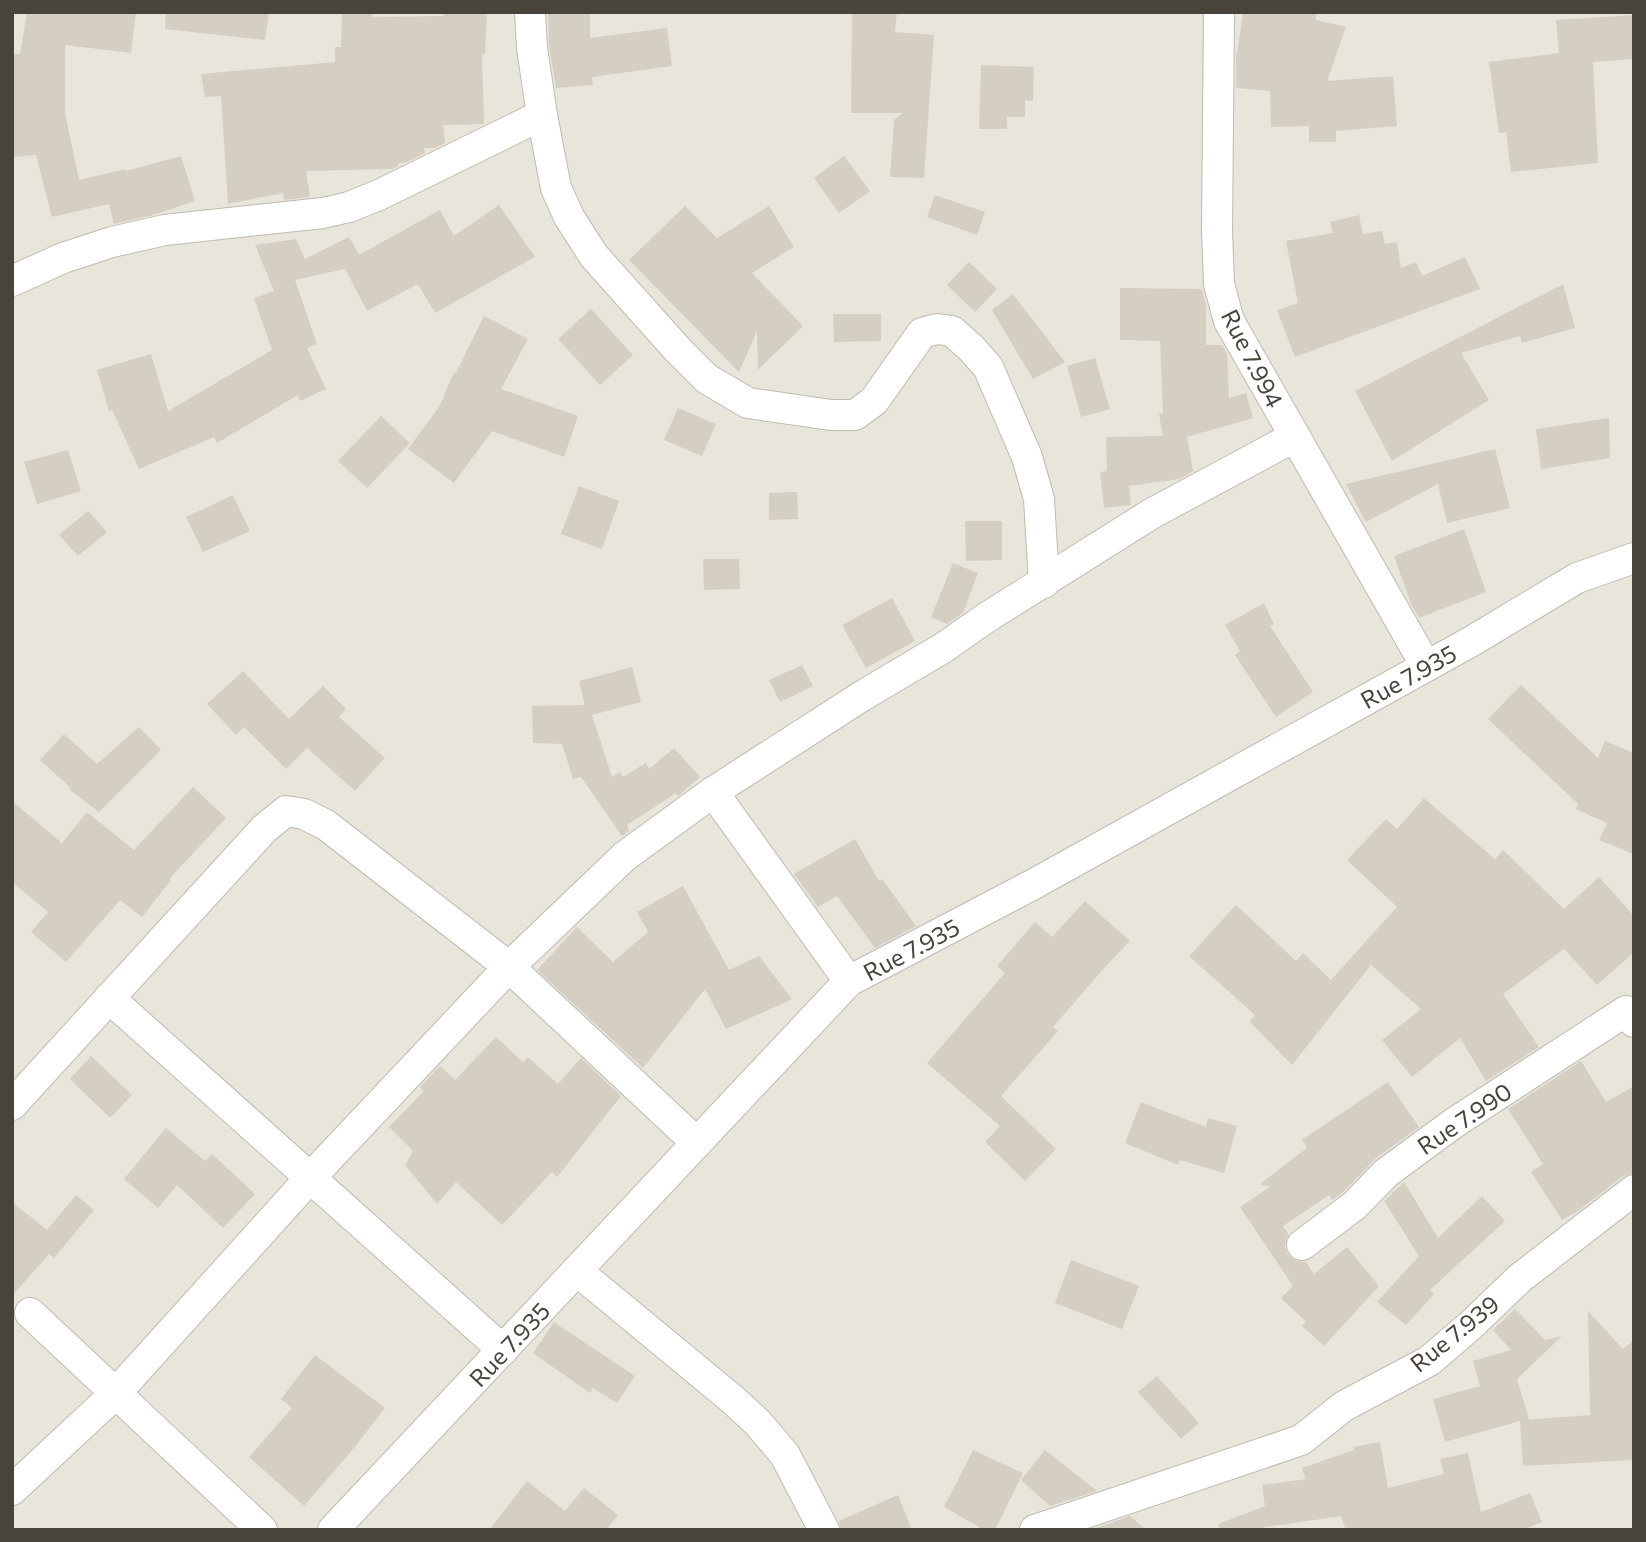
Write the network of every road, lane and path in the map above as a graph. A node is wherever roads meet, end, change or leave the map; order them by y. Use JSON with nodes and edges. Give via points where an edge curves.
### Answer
{"nodes":[{"id":1,"x":530,"y":12,"type":"edge"},
{"id":2,"x":1219,"y":12,"type":"edge"},
{"id":3,"x":542,"y":115,"type":"junction"},
{"id":4,"x":12,"y":281,"type":"edge"},
{"id":5,"x":1294,"y":437,"type":"junction"},
{"id":6,"x":1634,"y":558,"type":"edge"},
{"id":7,"x":1044,"y":583,"type":"junction"},
{"id":8,"x":1426,"y":666,"type":"junction"},
{"id":9,"x":713,"y":792,"type":"junction"},
{"id":10,"x":509,"y":967,"type":"junction"},
{"id":11,"x":849,"y":981,"type":"junction"},
{"id":12,"x":109,"y":998,"type":"junction"},
{"id":13,"x":1634,"y":1022,"type":"edge"},
{"id":14,"x":12,"y":1105,"type":"edge"},
{"id":15,"x":697,"y":1143,"type":"junction"},
{"id":16,"x":310,"y":1178,"type":"junction"},
{"id":17,"x":1634,"y":1190,"type":"edge"},
{"id":18,"x":1302,"y":1245,"type":"dead end"},
{"id":19,"x":577,"y":1271,"type":"junction"},
{"id":20,"x":30,"y":1313,"type":"dead end"},
{"id":21,"x":503,"y":1350,"type":"junction"},
{"id":22,"x":116,"y":1393,"type":"junction"},
{"id":23,"x":12,"y":1490,"type":"edge"},
{"id":24,"x":262,"y":1530,"type":"edge"},
{"id":25,"x":333,"y":1530,"type":"edge"},
{"id":26,"x":824,"y":1530,"type":"edge"},
{"id":27,"x":1035,"y":1530,"type":"edge"}],
"edges":[{"from":1,"to":3,"type":"street"},
{"from":2,"to":5,"type":"street","name":"Rue 7.994","via":[[1219,284],[1229,321]]},
{"from":3,"to":4,"type":"street","via":[[349,207],[165,230],[63,258]]},
{"from":3,"to":7,"type":"street","via":[[556,188],[594,256],[707,379],[748,403],[855,415],[874,401],[922,333],[952,331],[971,348],[988,367],[1027,457],[1039,499]]},
{"from":5,"to":7,"type":"street","via":[[1152,514]]},
{"from":5,"to":8,"type":"street","name":"Rue 7.994"},
{"from":6,"to":8,"type":"street","name":"Rue 7.935","via":[[1577,578]]},
{"from":7,"to":9,"type":"street"},
{"from":8,"to":11,"type":"street","name":"Rue 7.935"},
{"from":9,"to":10,"type":"street","via":[[625,856]]},
{"from":9,"to":11,"type":"street"},
{"from":10,"to":12,"type":"street","via":[[326,825],[286,811],[264,829]]},
{"from":10,"to":15,"type":"street"},
{"from":10,"to":16,"type":"street"},
{"from":11,"to":15,"type":"street","name":"Rue 7.935"},
{"from":12,"to":14,"type":"street"},
{"from":12,"to":16,"type":"street"},
{"from":13,"to":18,"type":"street","name":"Rue 7.990","via":[[1626,1011],[1454,1123],[1386,1173],[1355,1205]]},
{"from":15,"to":19,"type":"street","name":"Rue 7.935"},
{"from":16,"to":21,"type":"street"},
{"from":16,"to":22,"type":"street"},
{"from":17,"to":27,"type":"street","name":"Rue 7.939","via":[[1520,1278],[1429,1361],[1344,1406],[1301,1440]]},
{"from":19,"to":21,"type":"street","name":"Rue 7.935"},
{"from":19,"to":26,"type":"street","via":[[758,1423],[785,1455]]},
{"from":20,"to":22,"type":"street"},
{"from":21,"to":25,"type":"street","name":"Rue 7.935"},
{"from":22,"to":23,"type":"street"},
{"from":22,"to":24,"type":"street"}]}
